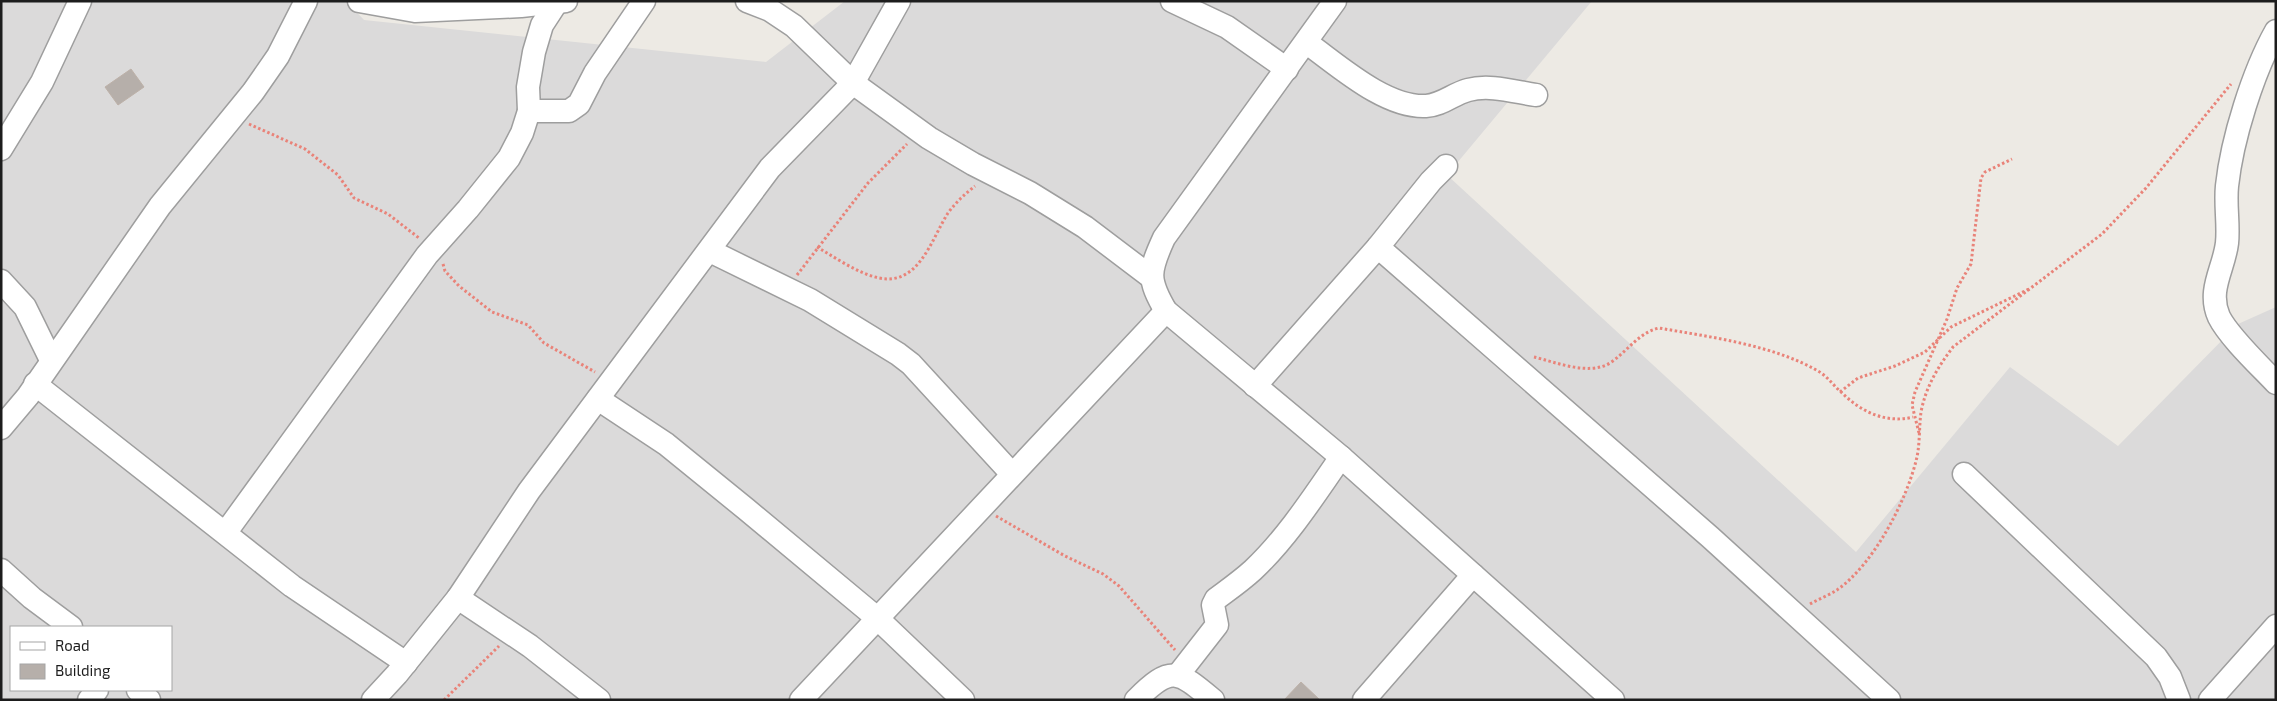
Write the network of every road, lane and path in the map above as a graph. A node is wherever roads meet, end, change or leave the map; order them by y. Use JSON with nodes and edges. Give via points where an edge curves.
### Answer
{"nodes":[{"id":1,"x":80,"y":1,"type":"edge"},
{"id":2,"x":306,"y":1,"type":"edge"},
{"id":3,"x":359,"y":1,"type":"edge"},
{"id":4,"x":644,"y":1,"type":"edge"},
{"id":5,"x":747,"y":1,"type":"edge"},
{"id":6,"x":899,"y":1,"type":"edge"},
{"id":7,"x":1172,"y":1,"type":"edge"},
{"id":8,"x":1335,"y":1,"type":"edge"},
{"id":9,"x":562,"y":2,"type":"edge"},
{"id":10,"x":460,"y":4,"type":"edge"},
{"id":11,"x":2276,"y":31,"type":"edge"},
{"id":12,"x":1307,"y":43,"type":"junction"},
{"id":13,"x":1287,"y":69,"type":"junction"},
{"id":14,"x":2236,"y":78,"type":"dead end"},
{"id":15,"x":853,"y":83,"type":"junction"},
{"id":16,"x":1536,"y":95,"type":"dead end"},
{"id":17,"x":529,"y":110,"type":"junction"},
{"id":18,"x":233,"y":116,"type":"junction"},
{"id":19,"x":920,"y":131,"type":"junction"},
{"id":20,"x":1,"y":148,"type":"edge"},
{"id":21,"x":2012,"y":159,"type":"dead end"},
{"id":22,"x":1446,"y":166,"type":"dead end"},
{"id":23,"x":992,"y":174,"type":"junction"},
{"id":24,"x":817,"y":247,"type":"junction"},
{"id":25,"x":1378,"y":247,"type":"junction"},
{"id":26,"x":432,"y":250,"type":"junction"},
{"id":27,"x":710,"y":250,"type":"junction"},
{"id":28,"x":1151,"y":277,"type":"junction"},
{"id":29,"x":1,"y":281,"type":"edge"},
{"id":30,"x":2040,"y":282,"type":"junction"},
{"id":31,"x":787,"y":288,"type":"junction"},
{"id":32,"x":1166,"y":311,"type":"junction"},
{"id":33,"x":1938,"y":340,"type":"junction"},
{"id":34,"x":1529,"y":356,"type":"dead end"},
{"id":35,"x":52,"y":360,"type":"junction"},
{"id":36,"x":611,"y":381,"type":"junction"},
{"id":37,"x":2276,"y":383,"type":"edge"},
{"id":38,"x":36,"y":384,"type":"junction"},
{"id":39,"x":1255,"y":386,"type":"junction"},
{"id":40,"x":1840,"y":392,"type":"junction"},
{"id":41,"x":598,"y":399,"type":"junction"},
{"id":42,"x":1913,"y":417,"type":"junction"},
{"id":43,"x":1,"y":428,"type":"edge"},
{"id":44,"x":1920,"y":436,"type":"junction"},
{"id":45,"x":1341,"y":457,"type":"junction"},
{"id":46,"x":1012,"y":474,"type":"junction"},
{"id":47,"x":1964,"y":474,"type":"dead end"},
{"id":48,"x":981,"y":508,"type":"junction"},
{"id":49,"x":226,"y":532,"type":"junction"},
{"id":50,"x":1,"y":570,"type":"edge"},
{"id":51,"x":1473,"y":575,"type":"junction"},
{"id":52,"x":458,"y":598,"type":"junction"},
{"id":53,"x":1792,"y":612,"type":"junction"},
{"id":54,"x":877,"y":618,"type":"junction"},
{"id":55,"x":70,"y":626,"type":"edge"},
{"id":56,"x":2276,"y":626,"type":"edge"},
{"id":57,"x":513,"y":635,"type":"junction"},
{"id":58,"x":406,"y":663,"type":"junction"},
{"id":59,"x":1182,"y":669,"type":"junction"},
{"id":60,"x":139,"y":691,"type":"edge"},
{"id":61,"x":1608,"y":698,"type":"edge"},
{"id":62,"x":149,"y":700,"type":"edge"},
{"id":63,"x":373,"y":700,"type":"edge"},
{"id":64,"x":444,"y":700,"type":"edge"},
{"id":65,"x":599,"y":700,"type":"edge"},
{"id":66,"x":801,"y":700,"type":"edge"},
{"id":67,"x":963,"y":700,"type":"edge"},
{"id":68,"x":1136,"y":700,"type":"edge"},
{"id":69,"x":1213,"y":700,"type":"edge"},
{"id":70,"x":1364,"y":700,"type":"edge"},
{"id":71,"x":1889,"y":700,"type":"edge"},
{"id":72,"x":2179,"y":700,"type":"edge"},
{"id":73,"x":2210,"y":700,"type":"edge"}],
"edges":[{"from":1,"to":20,"type":"street","via":[[42,82]]},
{"from":2,"to":18,"type":"street","via":[[278,56]]},
{"from":3,"to":10,"type":"street","via":[[415,11]]},
{"from":4,"to":17,"type":"street","via":[[595,73],[579,104],[569,111]]},
{"from":5,"to":15,"type":"street","via":[[770,10],[794,26]]},
{"from":6,"to":15,"type":"street"},
{"from":7,"to":13,"type":"street","via":[[1227,27]]},
{"from":8,"to":12,"type":"street"},
{"from":9,"to":10,"type":"street","via":[[521,6]]},
{"from":9,"to":17,"type":"street","via":[[542,26],[534,52],[528,87]]},
{"from":11,"to":37,"type":"street","via":[[2257,70],[2236,142],[2227,186],[2227,243],[2214,298],[2219,317]]},
{"from":12,"to":13,"type":"street"},
{"from":12,"to":16,"type":"street","via":[[1368,87],[1403,104],[1426,106],[1468,90],[1487,88]]},
{"from":13,"to":28,"type":"street","via":[[1254,110],[1164,238]]},
{"from":14,"to":30,"type":"path","via":[[2158,174],[2109,227]]},
{"from":15,"to":19,"type":"street"},
{"from":15,"to":27,"type":"street","via":[[770,168]]},
{"from":17,"to":26,"type":"street","via":[[509,158]]},
{"from":18,"to":26,"type":"path","via":[[305,149],[338,175],[354,198],[404,225]]},
{"from":18,"to":35,"type":"street","via":[[154,214]]},
{"from":19,"to":23,"type":"street"},
{"from":19,"to":24,"type":"path","via":[[868,183]]},
{"from":21,"to":33,"type":"path","via":[[1985,172],[1981,178],[1973,257],[1957,288]]},
{"from":22,"to":25,"type":"street"},
{"from":23,"to":24,"type":"path","via":[[954,205],[922,260],[904,276],[878,278]]},
{"from":23,"to":28,"type":"street","via":[[1085,227]]},
{"from":24,"to":31,"type":"path"},
{"from":25,"to":39,"type":"street"},
{"from":25,"to":53,"type":"street"},
{"from":26,"to":36,"type":"path","via":[[445,270],[480,304],[492,312],[528,325],[544,343]]},
{"from":26,"to":49,"type":"street"},
{"from":27,"to":31,"type":"street"},
{"from":27,"to":36,"type":"street"},
{"from":28,"to":32,"type":"street"},
{"from":29,"to":35,"type":"street","via":[[25,307]]},
{"from":30,"to":33,"type":"path","via":[[1951,328]]},
{"from":30,"to":44,"type":"path","via":[[1953,347],[1939,365],[1926,394]]},
{"from":31,"to":46,"type":"street","via":[[911,364]]},
{"from":32,"to":39,"type":"street"},
{"from":32,"to":46,"type":"street"},
{"from":33,"to":40,"type":"path","via":[[1925,352],[1858,378]]},
{"from":33,"to":42,"type":"path","via":[[1915,392]]},
{"from":34,"to":40,"type":"path","via":[[1593,368],[1608,364],[1647,331],[1659,328],[1755,347],[1782,356],[1819,371]]},
{"from":35,"to":38,"type":"street"},
{"from":36,"to":41,"type":"street"},
{"from":38,"to":43,"type":"street"},
{"from":38,"to":49,"type":"street"},
{"from":39,"to":45,"type":"street"},
{"from":40,"to":42,"type":"path","via":[[1873,415],[1896,419]]},
{"from":41,"to":52,"type":"street","via":[[530,491]]},
{"from":41,"to":54,"type":"street","via":[[666,444]]},
{"from":42,"to":44,"type":"path"},
{"from":44,"to":53,"type":"path","via":[[1909,480],[1884,536],[1837,590]]},
{"from":45,"to":51,"type":"street"},
{"from":45,"to":59,"type":"street","via":[[1254,570],[1216,599],[1213,605],[1217,625]]},
{"from":46,"to":48,"type":"street"},
{"from":47,"to":72,"type":"street","via":[[2156,657],[2170,677]]},
{"from":48,"to":54,"type":"street"},
{"from":48,"to":59,"type":"path","via":[[1119,586]]},
{"from":49,"to":58,"type":"street","via":[[292,586]]},
{"from":50,"to":55,"type":"street"},
{"from":51,"to":61,"type":"street"},
{"from":51,"to":70,"type":"street"},
{"from":52,"to":57,"type":"street"},
{"from":52,"to":58,"type":"street"},
{"from":53,"to":71,"type":"street"},
{"from":54,"to":66,"type":"street"},
{"from":54,"to":67,"type":"street"},
{"from":56,"to":73,"type":"street"},
{"from":57,"to":64,"type":"path"},
{"from":57,"to":65,"type":"street"},
{"from":58,"to":63,"type":"street"},
{"from":59,"to":68,"type":"street","via":[[1158,678]]},
{"from":59,"to":69,"type":"street","via":[[1189,680]]},
{"from":60,"to":62,"type":"street"}]}
